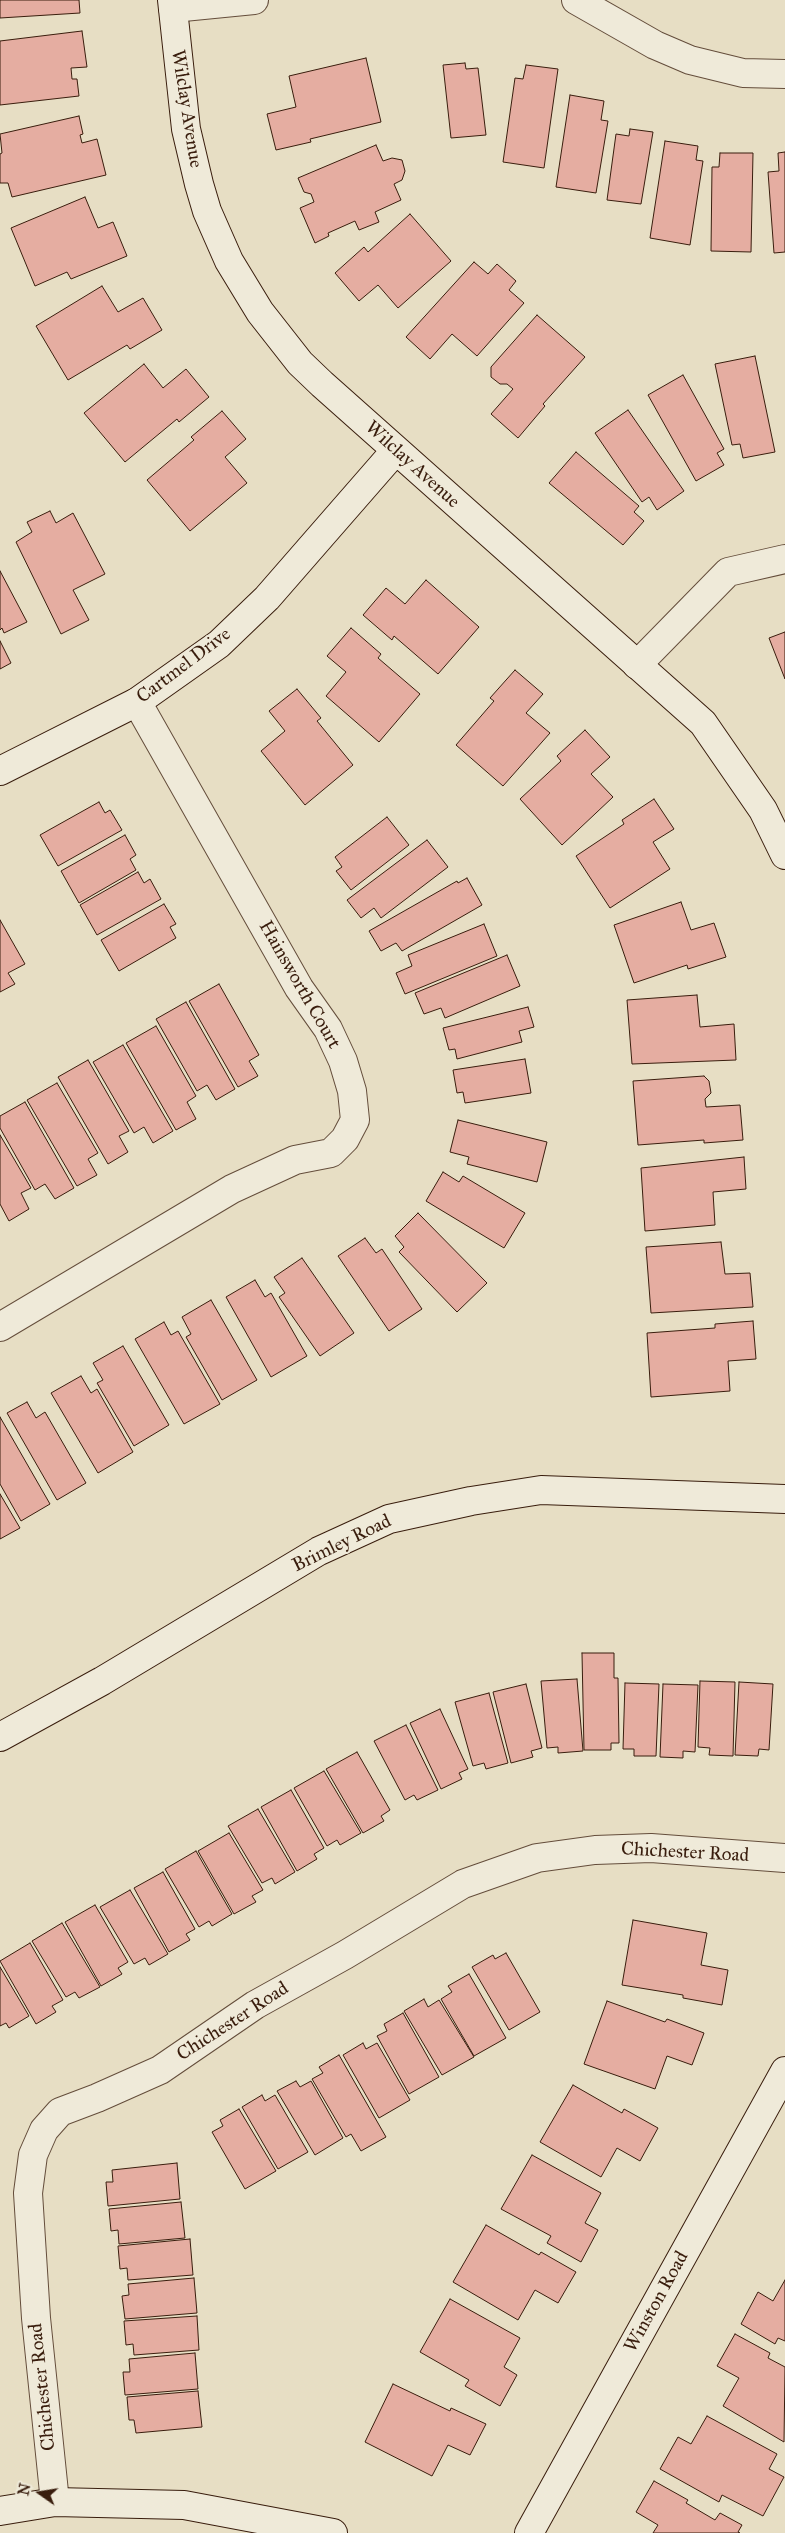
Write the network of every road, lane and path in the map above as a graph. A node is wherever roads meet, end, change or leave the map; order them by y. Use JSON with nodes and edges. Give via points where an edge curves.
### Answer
{"nodes":[{"id":1,"x":254,"y":0,"type":"edge"},
{"id":2,"x":576,"y":0,"type":"edge"},
{"id":3,"x":173,"y":4,"type":"edge"},
{"id":4,"x":785,"y":74,"type":"edge"},
{"id":5,"x":396,"y":450,"type":"junction"},
{"id":6,"x":785,"y":559,"type":"edge"},
{"id":7,"x":637,"y":666,"type":"junction"},
{"id":8,"x":137,"y":702,"type":"junction"},
{"id":9,"x":0,"y":770,"type":"edge"},
{"id":10,"x":785,"y":855,"type":"edge"},
{"id":11,"x":0,"y":1327,"type":"edge"},
{"id":12,"x":785,"y":1499,"type":"edge"},
{"id":13,"x":0,"y":1737,"type":"edge"},
{"id":14,"x":785,"y":1858,"type":"edge"},
{"id":15,"x":785,"y":2071,"type":"edge"},
{"id":16,"x":55,"y":2502,"type":"junction"},
{"id":17,"x":0,"y":2511,"type":"edge"},
{"id":18,"x":333,"y":2533,"type":"edge"},
{"id":19,"x":529,"y":2533,"type":"edge"}],
"edges":[{"from":1,"to":3,"type":"street"},
{"from":2,"to":4,"type":"street","via":[[655,45],[690,60],[743,73]]},
{"from":3,"to":5,"type":"street","name":"Wilclay Avenue","via":[[181,93],[191,154],[207,211],[229,261],[260,312],[300,363]]},
{"from":5,"to":7,"type":"street","name":"Wilclay Avenue"},
{"from":5,"to":8,"type":"street","name":"Cartmel Drive","via":[[267,598],[219,644]]},
{"from":6,"to":7,"type":"street","via":[[728,572]]},
{"from":7,"to":10,"type":"street","name":"Wilclay Avenue","via":[[703,724],[763,810]]},
{"from":8,"to":9,"type":"street","name":"Cartmel Drive"},
{"from":8,"to":11,"type":"street","name":"Hainsworth Court","via":[[299,988],[328,1029],[349,1083],[355,1120],[345,1139],[330,1153],[295,1160],[232,1189]]},
{"from":12,"to":13,"type":"street","name":"Brimley Road","via":[[541,1490],[388,1519],[319,1552],[102,1681]]},
{"from":14,"to":16,"type":"street","name":"Chichester Road","via":[[652,1848],[595,1850],[537,1858],[463,1884],[345,1955],[255,2004],[160,2070],[60,2112],[44,2130],[32,2155],[28,2192],[36,2318]]},
{"from":15,"to":19,"type":"street","name":"Winston Road"},
{"from":16,"to":17,"type":"street"},
{"from":16,"to":18,"type":"street","via":[[184,2505]]}]}
